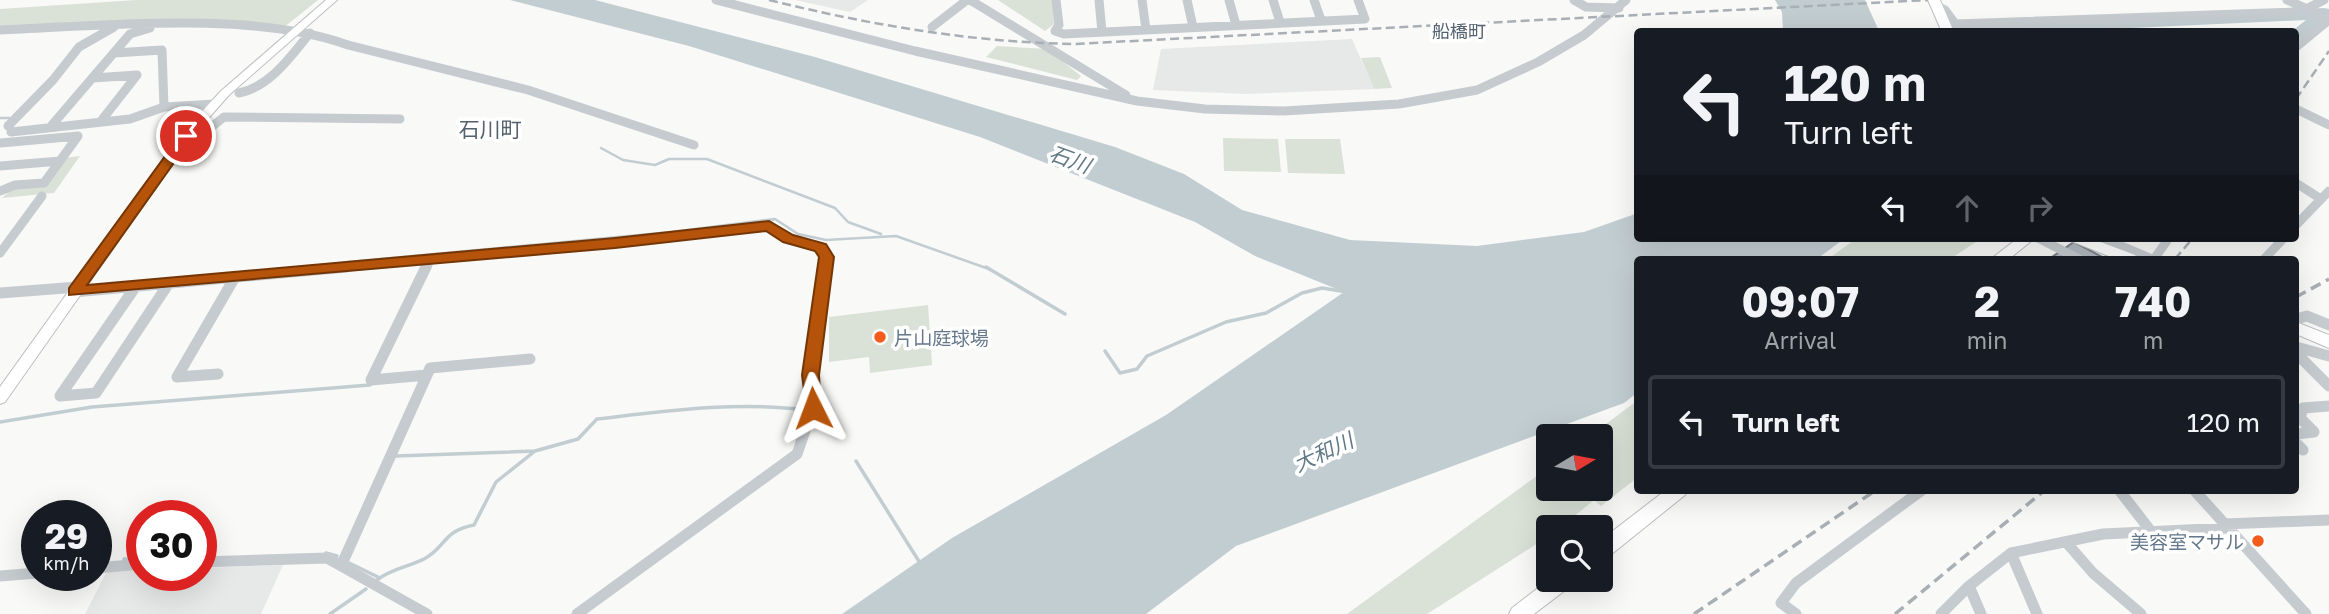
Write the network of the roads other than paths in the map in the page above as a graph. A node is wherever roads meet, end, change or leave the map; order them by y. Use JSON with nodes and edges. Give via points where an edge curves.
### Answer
{"nodes":[{"id":1,"x":332,"y":0,"type":"edge"},
{"id":2,"x":716,"y":0,"type":"edge"},
{"id":3,"x":969,"y":0,"type":"edge"},
{"id":4,"x":981,"y":0,"type":"edge"},
{"id":5,"x":1056,"y":0,"type":"edge"},
{"id":6,"x":1099,"y":0,"type":"edge"},
{"id":7,"x":1142,"y":0,"type":"edge"},
{"id":8,"x":1186,"y":0,"type":"edge"},
{"id":9,"x":1229,"y":0,"type":"edge"},
{"id":10,"x":1273,"y":0,"type":"edge"},
{"id":11,"x":1314,"y":0,"type":"edge"},
{"id":12,"x":1358,"y":0,"type":"edge"},
{"id":13,"x":1574,"y":0,"type":"edge"},
{"id":14,"x":1626,"y":0,"type":"edge"},
{"id":15,"x":2287,"y":0,"type":"edge"},
{"id":16,"x":2323,"y":0,"type":"edge"},
{"id":17,"x":1935,"y":3,"type":"edge"},
{"id":18,"x":1619,"y":8,"type":"junction"},
{"id":19,"x":2307,"y":9,"type":"junction"},
{"id":20,"x":2328,"y":19,"type":"edge"},
{"id":21,"x":1002,"y":20,"type":"junction"},
{"id":22,"x":1321,"y":20,"type":"junction"},
{"id":23,"x":2108,"y":21,"type":"junction"},
{"id":24,"x":1280,"y":22,"type":"junction"},
{"id":25,"x":164,"y":24,"type":"junction"},
{"id":26,"x":1236,"y":24,"type":"junction"},
{"id":27,"x":2025,"y":24,"type":"junction"},
{"id":28,"x":119,"y":25,"type":"junction"},
{"id":29,"x":932,"y":27,"type":"dead end"},
{"id":30,"x":1193,"y":27,"type":"junction"},
{"id":31,"x":1954,"y":28,"type":"edge"},
{"id":32,"x":1969,"y":28,"type":"edge"},
{"id":33,"x":2029,"y":28,"type":"edge"},
{"id":34,"x":2117,"y":28,"type":"edge"},
{"id":35,"x":0,"y":30,"type":"edge"},
{"id":36,"x":1146,"y":30,"type":"junction"},
{"id":37,"x":301,"y":31,"type":"junction"},
{"id":38,"x":1102,"y":32,"type":"junction"},
{"id":39,"x":2299,"y":44,"type":"edge"},
{"id":40,"x":114,"y":53,"type":"junction"},
{"id":41,"x":1093,"y":76,"type":"junction"},
{"id":42,"x":93,"y":78,"type":"junction"},
{"id":43,"x":1077,"y":89,"type":"junction"},
{"id":44,"x":239,"y":93,"type":"dead end"},
{"id":45,"x":1137,"y":101,"type":"junction"},
{"id":46,"x":215,"y":104,"type":"junction"},
{"id":47,"x":164,"y":107,"type":"junction"},
{"id":48,"x":2299,"y":110,"type":"edge"},
{"id":49,"x":401,"y":119,"type":"dead end"},
{"id":50,"x":102,"y":121,"type":"junction"},
{"id":51,"x":52,"y":125,"type":"junction"},
{"id":52,"x":2329,"y":125,"type":"edge"},
{"id":53,"x":6,"y":126,"type":"edge"},
{"id":54,"x":1,"y":144,"type":"edge"},
{"id":55,"x":694,"y":145,"type":"dead end"},
{"id":56,"x":60,"y":161,"type":"junction"},
{"id":57,"x":166,"y":163,"type":"junction"},
{"id":58,"x":0,"y":166,"type":"edge"},
{"id":59,"x":2299,"y":184,"type":"edge"},
{"id":60,"x":0,"y":193,"type":"edge"},
{"id":61,"x":42,"y":196,"type":"dead end"},
{"id":62,"x":2326,"y":196,"type":"edge"},
{"id":63,"x":2299,"y":222,"type":"edge"},
{"id":64,"x":2022,"y":242,"type":"edge"},
{"id":65,"x":2046,"y":242,"type":"edge"},
{"id":66,"x":2086,"y":242,"type":"edge"},
{"id":67,"x":2113,"y":242,"type":"edge"},
{"id":68,"x":2166,"y":242,"type":"edge"},
{"id":69,"x":2280,"y":242,"type":"edge"},
{"id":70,"x":1,"y":250,"type":"edge"},
{"id":71,"x":2003,"y":256,"type":"edge"},
{"id":72,"x":2073,"y":256,"type":"edge"},
{"id":73,"x":2122,"y":256,"type":"edge"},
{"id":74,"x":2146,"y":256,"type":"edge"},
{"id":75,"x":2155,"y":256,"type":"edge"},
{"id":76,"x":2267,"y":256,"type":"edge"},
{"id":77,"x":430,"y":260,"type":"junction"},
{"id":78,"x":235,"y":277,"type":"junction"},
{"id":79,"x":169,"y":283,"type":"junction"},
{"id":80,"x":136,"y":286,"type":"junction"},
{"id":81,"x":76,"y":289,"type":"junction"},
{"id":82,"x":0,"y":293,"type":"edge"},
{"id":83,"x":2299,"y":325,"type":"edge"},
{"id":84,"x":2329,"y":325,"type":"edge"},
{"id":85,"x":2299,"y":327,"type":"edge"},
{"id":86,"x":2329,"y":342,"type":"edge"},
{"id":87,"x":2299,"y":348,"type":"edge"},
{"id":88,"x":2329,"y":356,"type":"edge"},
{"id":89,"x":2299,"y":357,"type":"edge"},
{"id":90,"x":530,"y":359,"type":"dead end"},
{"id":91,"x":218,"y":374,"type":"dead end"},
{"id":92,"x":427,"y":375,"type":"junction"},
{"id":93,"x":2329,"y":386,"type":"edge"},
{"id":94,"x":2,"y":391,"type":"edge"},
{"id":95,"x":2299,"y":405,"type":"edge"},
{"id":96,"x":2329,"y":406,"type":"edge"},
{"id":97,"x":2299,"y":433,"type":"edge"},
{"id":98,"x":1674,"y":494,"type":"edge"},
{"id":99,"x":1917,"y":494,"type":"edge"},
{"id":100,"x":2122,"y":494,"type":"edge"},
{"id":101,"x":2198,"y":494,"type":"edge"},
{"id":102,"x":2329,"y":520,"type":"edge"},
{"id":103,"x":2226,"y":526,"type":"junction"},
{"id":104,"x":2150,"y":530,"type":"junction"},
{"id":105,"x":1613,"y":542,"type":"edge"},
{"id":106,"x":2066,"y":542,"type":"junction"},
{"id":107,"x":2011,"y":553,"type":"junction"},
{"id":108,"x":217,"y":561,"type":"edge"},
{"id":109,"x":341,"y":566,"type":"junction"},
{"id":110,"x":21,"y":574,"type":"edge"},
{"id":111,"x":0,"y":576,"type":"edge"},
{"id":112,"x":1969,"y":586,"type":"junction"},
{"id":113,"x":1548,"y":592,"type":"edge"},
{"id":114,"x":427,"y":614,"type":"edge"},
{"id":115,"x":576,"y":614,"type":"edge"},
{"id":116,"x":1519,"y":614,"type":"edge"},
{"id":117,"x":1796,"y":614,"type":"edge"},
{"id":118,"x":1941,"y":614,"type":"edge"},
{"id":119,"x":1981,"y":614,"type":"edge"},
{"id":120,"x":2037,"y":614,"type":"edge"},
{"id":121,"x":2141,"y":614,"type":"edge"},
{"id":122,"x":2306,"y":614,"type":"edge"}],
"edges":[{"from":1,"to":37,"type":"main road"},
{"from":2,"to":43,"type":"street"},
{"from":3,"to":21,"type":"street"},
{"from":3,"to":29,"type":"street"},
{"from":4,"to":21,"type":"street","via":[[999,12]]},
{"from":5,"to":38,"type":"street","via":[[1059,25],[1055,31]]},
{"from":6,"to":38,"type":"street"},
{"from":7,"to":36,"type":"street"},
{"from":8,"to":30,"type":"street"},
{"from":9,"to":26,"type":"street"},
{"from":10,"to":24,"type":"street"},
{"from":11,"to":22,"type":"street"},
{"from":12,"to":22,"type":"street","via":[[1365,19]]},
{"from":13,"to":18,"type":"street","via":[[1586,7]]},
{"from":14,"to":18,"type":"street"},
{"from":15,"to":19,"type":"street"},
{"from":16,"to":19,"type":"street"},
{"from":17,"to":31,"type":"highway"},
{"from":18,"to":45,"type":"street","via":[[1538,62],[1477,90],[1449,96],[1359,108],[1284,111]]},
{"from":19,"to":20,"type":"street"},
{"from":19,"to":23,"type":"street"},
{"from":20,"to":39,"type":"street"},
{"from":21,"to":41,"type":"street"},
{"from":22,"to":24,"type":"street"},
{"from":23,"to":27,"type":"street"},
{"from":23,"to":34,"type":"street"},
{"from":24,"to":26,"type":"street"},
{"from":25,"to":28,"type":"street"},
{"from":25,"to":37,"type":"street"},
{"from":25,"to":40,"type":"street","via":[[131,34]]},
{"from":26,"to":30,"type":"street"},
{"from":27,"to":32,"type":"street"},
{"from":27,"to":33,"type":"street"},
{"from":28,"to":35,"type":"street"},
{"from":28,"to":53,"type":"street","via":[[79,47]]},
{"from":30,"to":36,"type":"street"},
{"from":36,"to":38,"type":"street"},
{"from":37,"to":44,"type":"street","via":[[275,73]]},
{"from":37,"to":46,"type":"main road"},
{"from":37,"to":55,"type":"street","via":[[528,90]]},
{"from":40,"to":42,"type":"street"},
{"from":40,"to":47,"type":"street","via":[[162,50]]},
{"from":41,"to":43,"type":"street"},
{"from":41,"to":45,"type":"street"},
{"from":42,"to":50,"type":"street","via":[[137,75]]},
{"from":42,"to":51,"type":"street"},
{"from":43,"to":45,"type":"street"},
{"from":46,"to":47,"type":"street"},
{"from":46,"to":57,"type":"main road"},
{"from":47,"to":50,"type":"street","via":[[130,119]]},
{"from":48,"to":52,"type":"street"},
{"from":49,"to":57,"type":"street","via":[[218,118],[196,143]]},
{"from":50,"to":51,"type":"street"},
{"from":51,"to":53,"type":"street"},
{"from":53,"to":54,"type":"street"},
{"from":54,"to":56,"type":"street","via":[[78,136]]},
{"from":56,"to":58,"type":"street"},
{"from":56,"to":60,"type":"street","via":[[44,183],[15,185]]},
{"from":57,"to":81,"type":"main road"},
{"from":59,"to":62,"type":"street"},
{"from":61,"to":70,"type":"street"},
{"from":62,"to":63,"type":"street"},
{"from":64,"to":71,"type":"highway"},
{"from":65,"to":72,"type":"street"},
{"from":66,"to":73,"type":"highway"},
{"from":67,"to":74,"type":"street"},
{"from":68,"to":75,"type":"street"},
{"from":69,"to":76,"type":"street"},
{"from":77,"to":78,"type":"street"},
{"from":77,"to":92,"type":"street","via":[[371,380]]},
{"from":77,"to":115,"type":"street","via":[[769,225],[788,238],[821,248],[827,257],[811,375],[813,408],[797,454]]},
{"from":78,"to":79,"type":"street"},
{"from":78,"to":91,"type":"street","via":[[177,377]]},
{"from":79,"to":80,"type":"street"},
{"from":79,"to":80,"type":"street","via":[[96,393],[60,396]]},
{"from":80,"to":81,"type":"street"},
{"from":81,"to":82,"type":"street"},
{"from":81,"to":94,"type":"main road"},
{"from":83,"to":84,"type":"street","via":[[2307,316]]},
{"from":85,"to":86,"type":"highway"},
{"from":87,"to":88,"type":"street"},
{"from":89,"to":93,"type":"street"},
{"from":90,"to":92,"type":"street","via":[[430,368]]},
{"from":92,"to":109,"type":"street"},
{"from":95,"to":96,"type":"street"},
{"from":95,"to":97,"type":"street","via":[[2300,418],[2314,432]]},
{"from":98,"to":105,"type":"highway"},
{"from":99,"to":117,"type":"street","via":[[1796,583],[1781,603]]},
{"from":100,"to":104,"type":"street"},
{"from":101,"to":103,"type":"street"},
{"from":102,"to":103,"type":"street"},
{"from":103,"to":104,"type":"street"},
{"from":103,"to":122,"type":"street"},
{"from":104,"to":106,"type":"street"},
{"from":106,"to":107,"type":"street"},
{"from":106,"to":121,"type":"street","via":[[2093,573]]},
{"from":107,"to":112,"type":"street"},
{"from":107,"to":120,"type":"street"},
{"from":108,"to":109,"type":"street","via":[[327,558]]},
{"from":109,"to":114,"type":"street"},
{"from":110,"to":111,"type":"street"},
{"from":112,"to":118,"type":"street"},
{"from":112,"to":119,"type":"street"},
{"from":113,"to":116,"type":"highway"}]}
